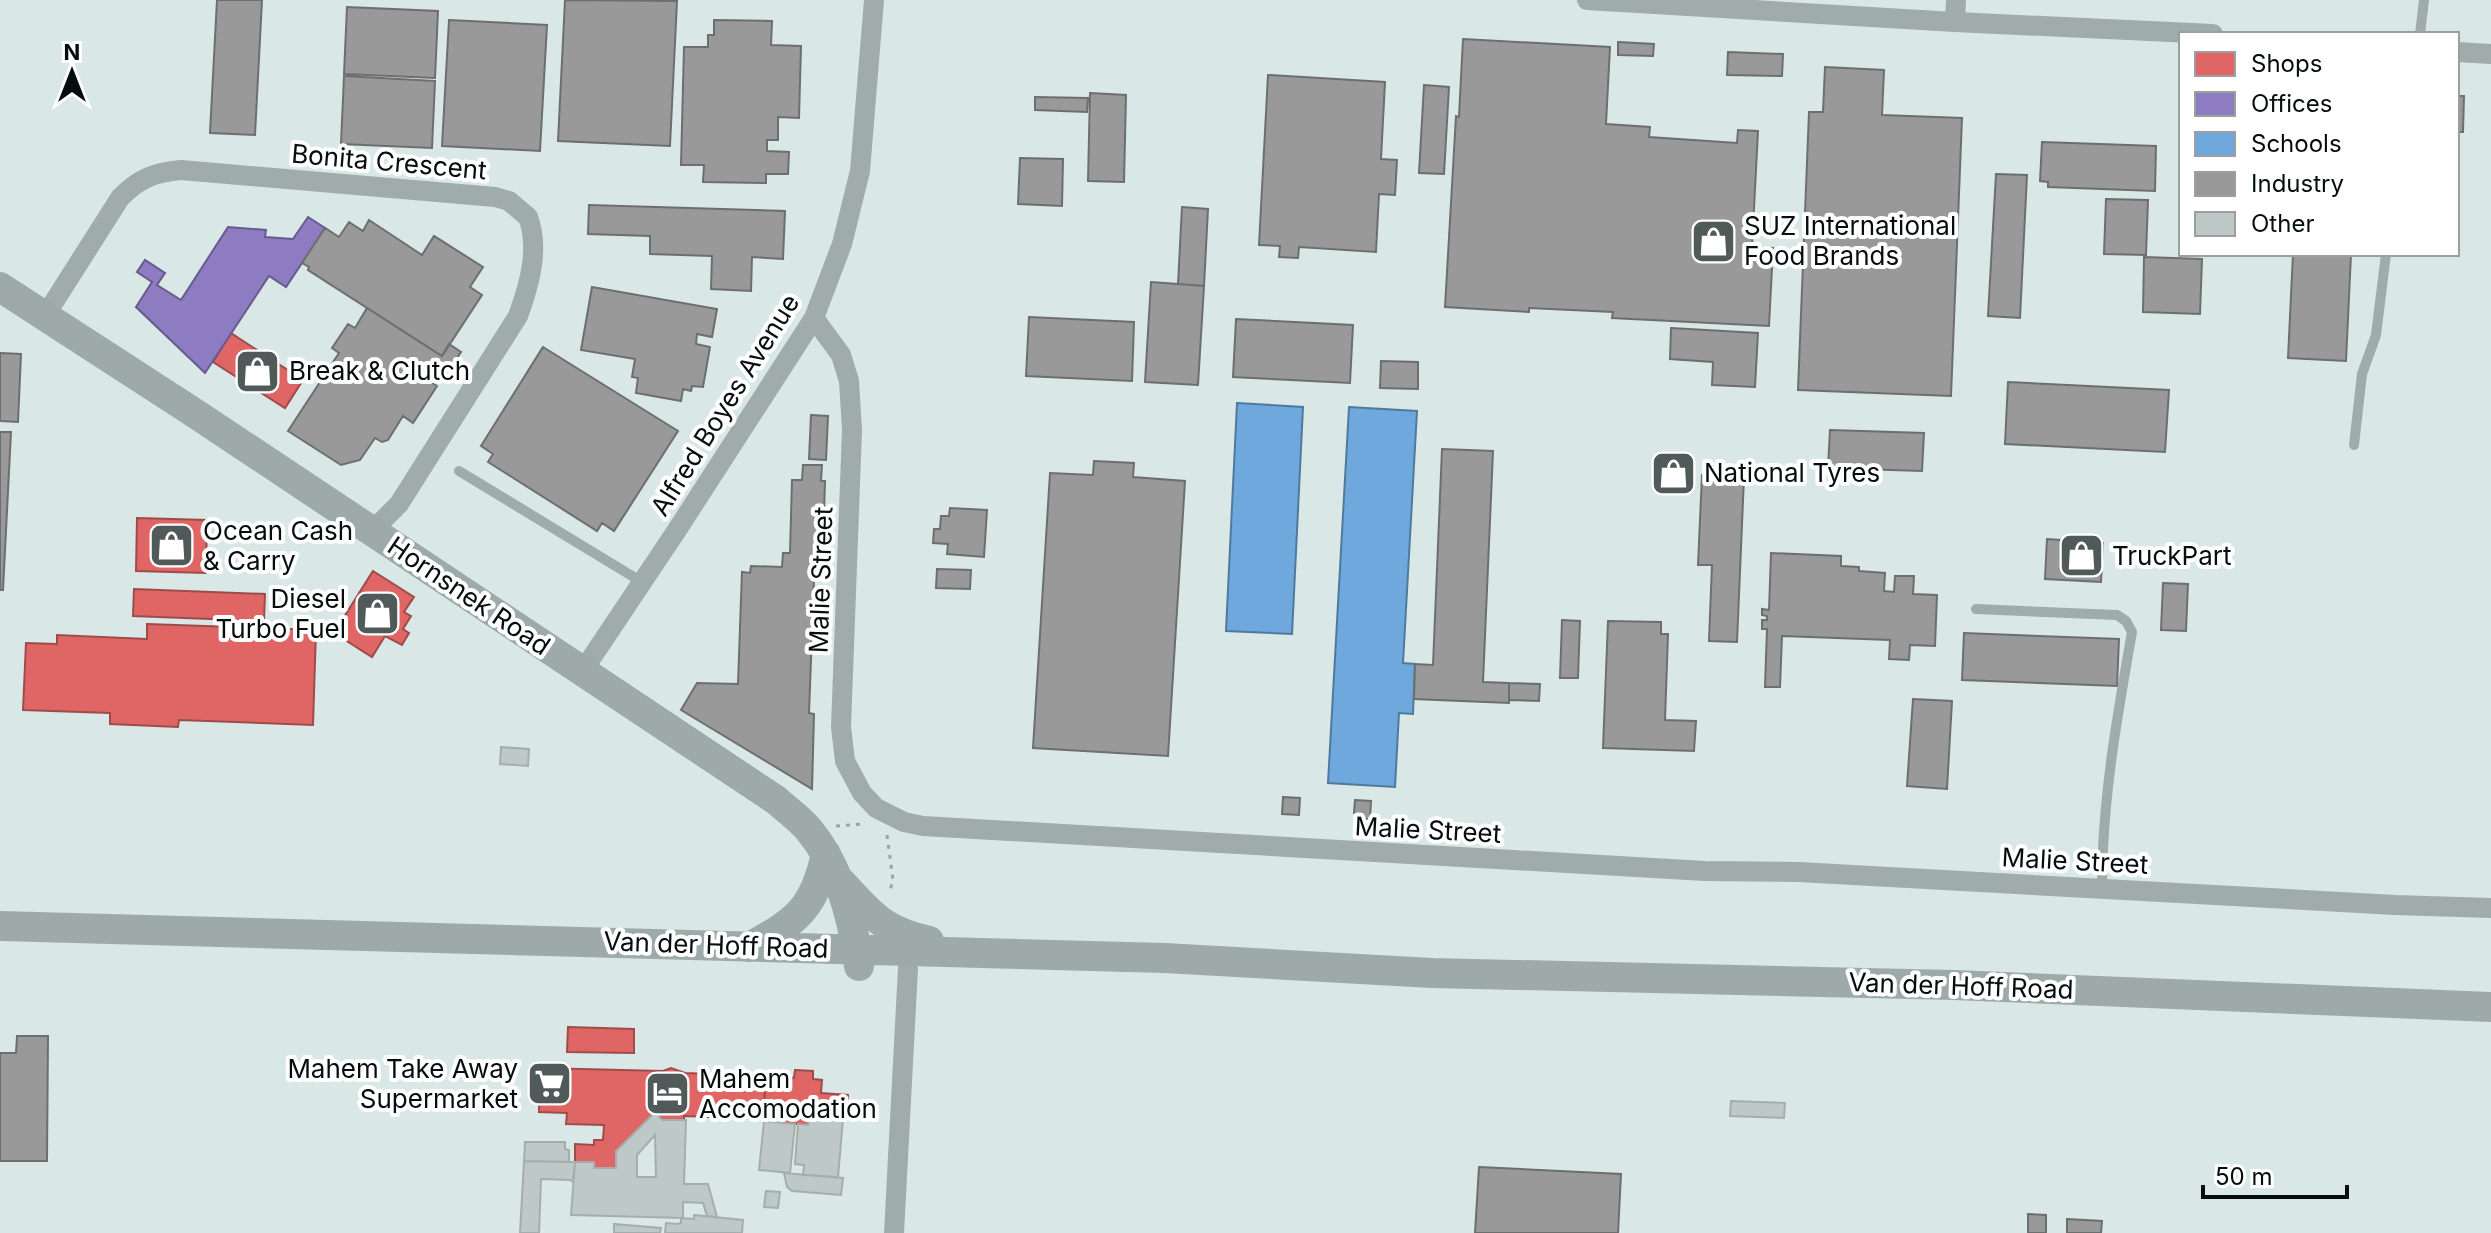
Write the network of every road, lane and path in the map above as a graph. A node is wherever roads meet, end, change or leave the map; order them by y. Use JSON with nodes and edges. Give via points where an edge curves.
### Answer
{"nodes":[{"id":1,"x":874,"y":0,"type":"edge"},
{"id":2,"x":1587,"y":0,"type":"edge"},
{"id":3,"x":1956,"y":0,"type":"edge"},
{"id":4,"x":2424,"y":0,"type":"edge"},
{"id":5,"x":1955,"y":22,"type":"junction"},
{"id":6,"x":2179,"y":32,"type":"edge"},
{"id":7,"x":2420,"y":32,"type":"edge"},
{"id":8,"x":2459,"y":52,"type":"edge"},
{"id":9,"x":2491,"y":54,"type":"edge"},
{"id":10,"x":2386,"y":256,"type":"edge"},
{"id":11,"x":0,"y":287,"type":"edge"},
{"id":12,"x":45,"y":316,"type":"junction"},
{"id":13,"x":814,"y":318,"type":"junction"},
{"id":14,"x":2354,"y":445,"type":"dead end"},
{"id":15,"x":459,"y":471,"type":"dead end"},
{"id":16,"x":372,"y":531,"type":"junction"},
{"id":17,"x":642,"y":582,"type":"junction"},
{"id":18,"x":1976,"y":609,"type":"dead end"},
{"id":19,"x":582,"y":672,"type":"junction"},
{"id":20,"x":895,"y":822,"type":"junction"},
{"id":21,"x":808,"y":828,"type":"junction"},
{"id":22,"x":832,"y":866,"type":"junction"},
{"id":23,"x":2102,"y":888,"type":"junction"},
{"id":24,"x":2491,"y":908,"type":"edge"},
{"id":25,"x":879,"y":922,"type":"junction"},
{"id":26,"x":0,"y":926,"type":"edge"},
{"id":27,"x":0,"y":937,"type":"edge"},
{"id":28,"x":748,"y":948,"type":"junction"},
{"id":29,"x":1006,"y":955,"type":"junction"},
{"id":30,"x":858,"y":958,"type":"junction"},
{"id":31,"x":908,"y":968,"type":"junction"},
{"id":32,"x":1432,"y":973,"type":"junction"},
{"id":33,"x":2491,"y":1007,"type":"edge"},
{"id":34,"x":894,"y":1233,"type":"edge"}],
"edges":[{"from":1,"to":13,"type":"street","name":"Alfred Boyes Avenue","via":[[860,171],[842,244]]},
{"from":2,"to":5,"type":"street"},
{"from":3,"to":5,"type":"street"},
{"from":4,"to":7,"type":"lane"},
{"from":5,"to":6,"type":"street"},
{"from":8,"to":9,"type":"street"},
{"from":10,"to":14,"type":"lane"},
{"from":11,"to":12,"type":"main road","name":"Hornsnek Road"},
{"from":12,"to":16,"type":"main road","name":"Hornsnek Road"},
{"from":12,"to":16,"type":"street","name":"Bonita Crescent","via":[[120,198],[157,172],[509,201],[532,226],[527,290],[518,316],[399,504]]},
{"from":13,"to":17,"type":"street","name":"Alfred Boyes Avenue"},
{"from":13,"to":20,"type":"street","name":"Malie Street","via":[[841,355],[849,381],[852,430],[841,727],[845,761],[862,793]]},
{"from":15,"to":17,"type":"lane"},
{"from":16,"to":19,"type":"main road","name":"Hornsnek Road"},
{"from":17,"to":19,"type":"street","name":"Alfred Boyes Avenue"},
{"from":18,"to":23,"type":"lane","via":[[2117,615],[2132,632],[2111,751]]},
{"from":19,"to":21,"type":"main road","name":"Hornsnek Road","via":[[776,800]]},
{"from":20,"to":21,"type":"path"},
{"from":20,"to":23,"type":"street","name":"Malie Street","via":[[1705,871]]},
{"from":20,"to":25,"type":"path","via":[[893,880]]},
{"from":21,"to":22,"type":"main road","name":"Hornsnek Road"},
{"from":22,"to":25,"type":"main road"},
{"from":22,"to":28,"type":"main road","via":[[796,919]]},
{"from":22,"to":30,"type":"main road","name":"Hornsnek Road"},
{"from":23,"to":24,"type":"street","name":"Malie Street"},
{"from":25,"to":29,"type":"main road","via":[[903,935]]},
{"from":26,"to":28,"type":"main road","name":"Van der Hoff Road"},
{"from":27,"to":30,"type":"main road","name":"Van der Hoff Road","via":[[742,965]]},
{"from":28,"to":30,"type":"main road","name":"Van der Hoff Road"},
{"from":29,"to":30,"type":"main road","name":"Van der Hoff Road"},
{"from":29,"to":32,"type":"main road","name":"Van der Hoff Road"},
{"from":30,"to":31,"type":"main road","name":"Van der Hoff Road"},
{"from":31,"to":32,"type":"main road","name":"Van der Hoff Road","via":[[1293,978]]},
{"from":31,"to":34,"type":"street"},
{"from":32,"to":33,"type":"main road","name":"Van der Hoff Road","via":[[1953,985]]}]}
